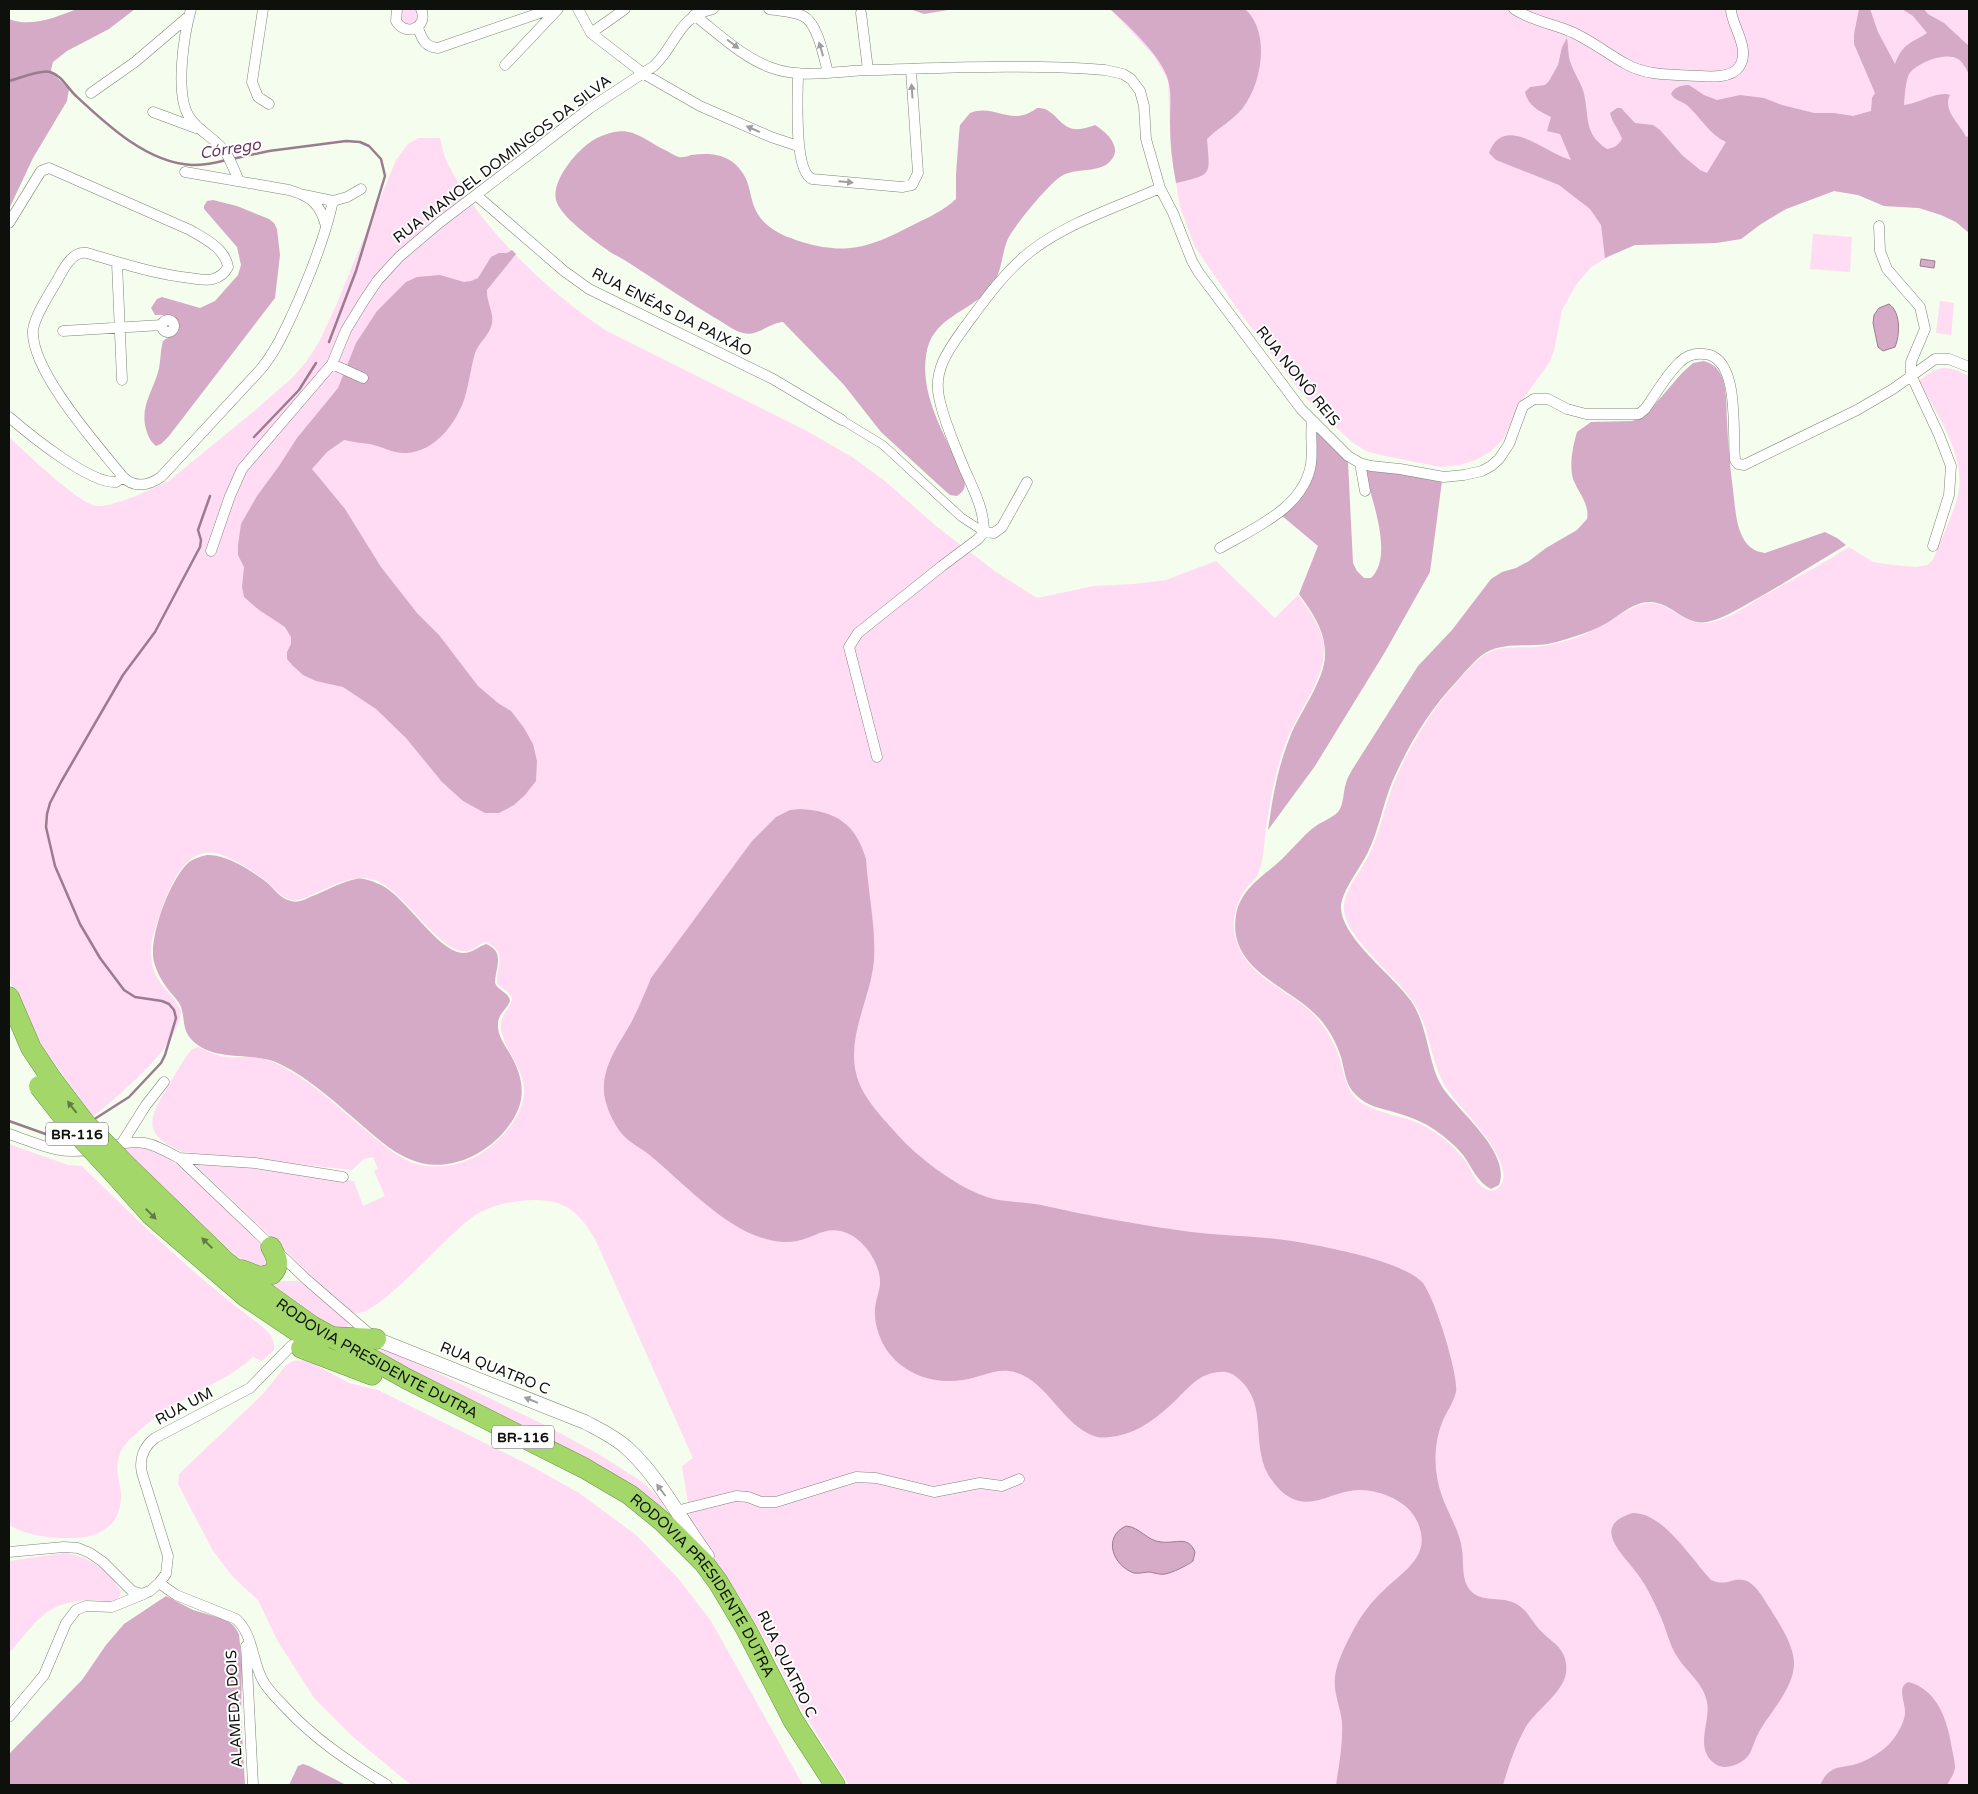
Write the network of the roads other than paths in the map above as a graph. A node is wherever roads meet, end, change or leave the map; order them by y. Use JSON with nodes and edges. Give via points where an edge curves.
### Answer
{"nodes":[{"id":1,"x":263,"y":9,"type":"edge"},
{"id":2,"x":397,"y":9,"type":"edge"},
{"id":3,"x":421,"y":9,"type":"edge"},
{"id":4,"x":551,"y":9,"type":"edge"},
{"id":5,"x":558,"y":9,"type":"edge"},
{"id":6,"x":578,"y":9,"type":"edge"},
{"id":7,"x":625,"y":9,"type":"edge"},
{"id":8,"x":713,"y":9,"type":"edge"},
{"id":9,"x":769,"y":9,"type":"edge"},
{"id":10,"x":1514,"y":9,"type":"edge"},
{"id":11,"x":1731,"y":9,"type":"edge"},
{"id":12,"x":190,"y":12,"type":"edge"},
{"id":13,"x":861,"y":13,"type":"dead end"},
{"id":14,"x":694,"y":15,"type":"junction"},
{"id":15,"x":418,"y":28,"type":"junction"},
{"id":16,"x":591,"y":33,"type":"junction"},
{"id":17,"x":505,"y":65,"type":"dead end"},
{"id":18,"x":868,"y":70,"type":"junction"},
{"id":19,"x":911,"y":70,"type":"junction"},
{"id":20,"x":798,"y":73,"type":"junction"},
{"id":21,"x":828,"y":73,"type":"junction"},
{"id":22,"x":644,"y":74,"type":"junction"},
{"id":23,"x":91,"y":93,"type":"dead end"},
{"id":24,"x":182,"y":101,"type":"junction"},
{"id":25,"x":269,"y":104,"type":"dead end"},
{"id":26,"x":153,"y":112,"type":"dead end"},
{"id":27,"x":168,"y":118,"type":"junction"},
{"id":28,"x":201,"y":130,"type":"junction"},
{"id":29,"x":798,"y":146,"type":"junction"},
{"id":30,"x":185,"y":172,"type":"dead end"},
{"id":31,"x":237,"y":177,"type":"junction"},
{"id":32,"x":1160,"y":188,"type":"junction"},
{"id":33,"x":361,"y":189,"type":"dead end"},
{"id":34,"x":304,"y":194,"type":"junction"},
{"id":35,"x":476,"y":195,"type":"junction"},
{"id":36,"x":333,"y":201,"type":"junction"},
{"id":37,"x":9,"y":223,"type":"edge"},
{"id":38,"x":1879,"y":226,"type":"dead end"},
{"id":39,"x":326,"y":229,"type":"junction"},
{"id":40,"x":117,"y":263,"type":"junction"},
{"id":41,"x":162,"y":324,"type":"dead end"},
{"id":42,"x":120,"y":328,"type":"junction"},
{"id":43,"x":63,"y":331,"type":"dead end"},
{"id":44,"x":332,"y":364,"type":"junction"},
{"id":45,"x":1969,"y":367,"type":"edge"},
{"id":46,"x":1911,"y":375,"type":"junction"},
{"id":47,"x":362,"y":378,"type":"dead end"},
{"id":48,"x":122,"y":380,"type":"dead end"},
{"id":49,"x":9,"y":417,"type":"edge"},
{"id":50,"x":842,"y":420,"type":"joint"},
{"id":51,"x":1312,"y":421,"type":"junction"},
{"id":52,"x":1360,"y":463,"type":"junction"},
{"id":53,"x":123,"y":477,"type":"junction"},
{"id":54,"x":1027,"y":482,"type":"dead end"},
{"id":55,"x":1365,"y":491,"type":"dead end"},
{"id":56,"x":984,"y":532,"type":"junction"},
{"id":57,"x":1933,"y":546,"type":"dead end"},
{"id":58,"x":1220,"y":548,"type":"dead end"},
{"id":59,"x":211,"y":551,"type":"dead end"},
{"id":60,"x":877,"y":757,"type":"dead end"},
{"id":61,"x":9,"y":997,"type":"edge"},
{"id":62,"x":9,"y":1032,"type":"edge"},
{"id":63,"x":45,"y":1082,"type":"junction"},
{"id":64,"x":164,"y":1082,"type":"dead end"},
{"id":65,"x":9,"y":1134,"type":"edge"},
{"id":66,"x":122,"y":1143,"type":"junction"},
{"id":67,"x":179,"y":1158,"type":"junction"},
{"id":68,"x":124,"y":1173,"type":"junction"},
{"id":69,"x":343,"y":1177,"type":"dead end"},
{"id":70,"x":271,"y":1247,"type":"junction"},
{"id":71,"x":226,"y":1262,"type":"junction"},
{"id":72,"x":269,"y":1314,"type":"junction"},
{"id":73,"x":329,"y":1337,"type":"junction"},
{"id":74,"x":384,"y":1341,"type":"junction"},
{"id":75,"x":292,"y":1345,"type":"junction"},
{"id":76,"x":372,"y":1375,"type":"junction"},
{"id":77,"x":1019,"y":1479,"type":"dead end"},
{"id":78,"x":680,"y":1510,"type":"dead end"},
{"id":79,"x":9,"y":1552,"type":"edge"},
{"id":80,"x":159,"y":1584,"type":"junction"},
{"id":81,"x":144,"y":1594,"type":"junction"},
{"id":82,"x":245,"y":1630,"type":"junction"},
{"id":83,"x":9,"y":1717,"type":"edge"},
{"id":84,"x":808,"y":1744,"type":"junction"},
{"id":85,"x":253,"y":1785,"type":"edge"},
{"id":86,"x":388,"y":1785,"type":"edge"},
{"id":87,"x":819,"y":1785,"type":"edge"},
{"id":88,"x":835,"y":1785,"type":"edge"}],
"edges":[{"from":1,"to":25,"type":"street","via":[[252,82],[258,97]]},
{"from":2,"to":15,"type":"street","via":[[395,17],[401,28]]},
{"from":3,"to":15,"type":"street","via":[[423,19]]},
{"from":4,"to":15,"type":"street","via":[[438,48],[431,48],[425,43]]},
{"from":5,"to":17,"type":"street"},
{"from":6,"to":16,"type":"street"},
{"from":7,"to":16,"type":"street"},
{"from":8,"to":14,"type":"street"},
{"from":21,"to":9,"type":"street","one_way":true,"via":[[818,38],[807,19]]},
{"from":10,"to":11,"type":"street","via":[[1584,38],[1638,69],[1672,76],[1713,77],[1733,72],[1742,62],[1740,37]]},
{"from":12,"to":23,"type":"street","via":[[135,62]]},
{"from":12,"to":24,"type":"street","via":[[184,45]]},
{"from":13,"to":18,"type":"street"},
{"from":14,"to":20,"type":"street","name":"RUA NONÔ REIS","one_way":true,"via":[[760,63]]},
{"from":14,"to":22,"type":"street","name":"RUA MANOEL DOMINGOS DA SILVA","via":[[685,22],[661,59]]},
{"from":16,"to":22,"type":"street"},
{"from":18,"to":19,"type":"street","name":"RUA NONÔ REIS"},
{"from":18,"to":21,"type":"street","name":"RUA NONÔ REIS"},
{"from":29,"to":19,"type":"street","one_way":true,"via":[[802,169],[812,180],[902,188],[912,185],[918,173]]},
{"from":19,"to":32,"type":"street","name":"RUA NONÔ REIS","via":[[1021,66],[1105,70],[1123,74],[1134,82],[1142,96],[1146,139]]},
{"from":20,"to":21,"type":"street","name":"RUA NONÔ REIS"},
{"from":20,"to":29,"type":"street"},
{"from":29,"to":22,"type":"street","one_way":true,"via":[[700,106]]},
{"from":22,"to":35,"type":"street","name":"RUA MANOEL DOMINGOS DA SILVA","via":[[590,108]]},
{"from":24,"to":27,"type":"street","via":[[180,112]]},
{"from":24,"to":28,"type":"street","via":[[190,119]]},
{"from":26,"to":27,"type":"street"},
{"from":27,"to":28,"type":"street"},
{"from":28,"to":31,"type":"street","via":[[226,153]]},
{"from":30,"to":31,"type":"street"},
{"from":31,"to":34,"type":"street"},
{"from":32,"to":51,"type":"street","name":"RUA NONÔ REIS","via":[[1199,273]]},
{"from":32,"to":56,"type":"street","via":[[1084,221],[1030,252],[981,304],[941,366],[937,379],[940,402],[982,510]]},
{"from":33,"to":36,"type":"street"},
{"from":34,"to":36,"type":"street"},
{"from":34,"to":39,"type":"street","via":[[321,211]]},
{"from":35,"to":44,"type":"street","name":"RUA MANOEL DOMINGOS DA SILVA","via":[[399,256],[378,280],[346,330]]},
{"from":35,"to":50,"type":"street","name":"RUA ENÉAS DA PAIXÃO","via":[[564,271],[595,292],[773,379]]},
{"from":36,"to":39,"type":"street"},
{"from":37,"to":40,"type":"street","via":[[41,171],[52,169],[190,230],[216,247],[228,267],[223,275],[207,280],[167,275]]},
{"from":38,"to":46,"type":"street","via":[[1880,252],[1887,268],[1920,306],[1924,329],[1911,362]]},
{"from":39,"to":53,"type":"street","via":[[309,278],[275,351],[261,369],[160,477],[137,485]]},
{"from":40,"to":42,"type":"street"},
{"from":40,"to":53,"type":"street","via":[[83,253],[70,259],[39,314],[33,335],[36,353],[49,380]]},
{"from":41,"to":42,"type":"street"},
{"from":42,"to":43,"type":"street"},
{"from":42,"to":48,"type":"street"},
{"from":44,"to":47,"type":"street"},
{"from":44,"to":59,"type":"street","name":"RUA MANOEL DOMINGOS DA SILVA","via":[[242,469]]},
{"from":45,"to":46,"type":"street","via":[[1938,358]]},
{"from":46,"to":52,"type":"street","name":"RUA NONÔ REIS","via":[[1857,410],[1744,465],[1735,462],[1728,375],[1718,359],[1709,354],[1690,356],[1680,362],[1639,414],[1586,414],[1543,398],[1530,401],[1521,410],[1506,450],[1494,464],[1482,471],[1444,477]]},
{"from":46,"to":57,"type":"street","via":[[1951,466],[1949,495]]},
{"from":49,"to":53,"type":"street","via":[[91,475],[111,482]]},
{"from":50,"to":56,"type":"street","via":[[883,446],[961,517]]},
{"from":51,"to":52,"type":"street","name":"RUA NONÔ REIS","via":[[1348,456]]},
{"from":51,"to":58,"type":"street","via":[[1310,465],[1300,490],[1273,517]]},
{"from":52,"to":55,"type":"street"},
{"from":54,"to":56,"type":"street","via":[[1002,527],[994,533]]},
{"from":56,"to":60,"type":"street","via":[[853,638],[849,647]]},
{"from":61,"to":63,"type":"highway","name":"RODOVIA PRESIDENTE DUTRA","number":"BR-116"},
{"from":62,"to":63,"type":"highway","name":"RODOVIA PRESIDENTE DUTRA","number":"BR-116"},
{"from":63,"to":68,"type":"highway","name":"RODOVIA PRESIDENTE DUTRA","number":"BR-116","bridge":true,"via":[[85,1123]]},
{"from":64,"to":66,"type":"street"},
{"from":65,"to":66,"type":"street","name":"RUA QUATRO C","via":[[48,1148],[72,1152]]},
{"from":66,"to":67,"type":"street","name":"RUA QUATRO C","via":[[147,1142]]},
{"from":67,"to":69,"type":"street","via":[[255,1163]]},
{"from":67,"to":70,"type":"street","name":"RUA QUATRO C"},
{"from":71,"to":68,"type":"highway","name":"RODOVIA PRESIDENTE DUTRA","number":"BR-116","one_way":true},
{"from":68,"to":72,"type":"highway","name":"RODOVIA PRESIDENTE DUTRA","number":"BR-116","one_way":true,"via":[[151,1215]]},
{"from":70,"to":71,"type":"highway","via":[[277,1258],[277,1268],[264,1277],[252,1275]]},
{"from":70,"to":74,"type":"street","name":"RUA QUATRO C","via":[[306,1280]]},
{"from":71,"to":73,"type":"highway","name":"RODOVIA PRESIDENTE DUTRA","number":"BR-116"},
{"from":72,"to":75,"type":"highway"},
{"from":72,"to":76,"type":"highway","name":"RODOVIA PRESIDENTE DUTRA","number":"BR-116"},
{"from":73,"to":74,"type":"highway"},
{"from":73,"to":84,"type":"highway","name":"RODOVIA PRESIDENTE DUTRA","number":"BR-116","via":[[584,1468],[630,1495],[663,1522],[704,1563],[718,1582]]},
{"from":84,"to":74,"type":"street","name":"RUA QUATRO C","one_way":true,"via":[[730,1589],[664,1493],[627,1448],[585,1422]]},
{"from":75,"to":76,"type":"highway"},
{"from":75,"to":80,"type":"street","name":"RUA UM","via":[[250,1388],[148,1444],[142,1455],[141,1469],[168,1563]]},
{"from":76,"to":87,"type":"highway","name":"RODOVIA PRESIDENTE DUTRA","number":"BR-116","via":[[589,1486],[617,1502],[663,1538],[696,1571],[724,1611],[785,1729]]},
{"from":77,"to":78,"type":"street","via":[[1002,1486],[980,1483],[934,1492],[876,1478],[856,1477],[776,1502],[736,1496]]},
{"from":79,"to":81,"type":"street","via":[[78,1548],[103,1562],[132,1591]]},
{"from":80,"to":81,"type":"street"},
{"from":80,"to":82,"type":"street","via":[[176,1595],[233,1617]]},
{"from":81,"to":83,"type":"street","via":[[121,1604],[76,1610],[69,1618],[44,1675]]},
{"from":82,"to":85,"type":"street","name":"ALAMEDA DOIS"},
{"from":82,"to":86,"type":"street","via":[[262,1679],[280,1702],[320,1741]]},
{"from":84,"to":88,"type":"highway","name":"RODOVIA PRESIDENTE DUTRA","number":"BR-116"}]}
